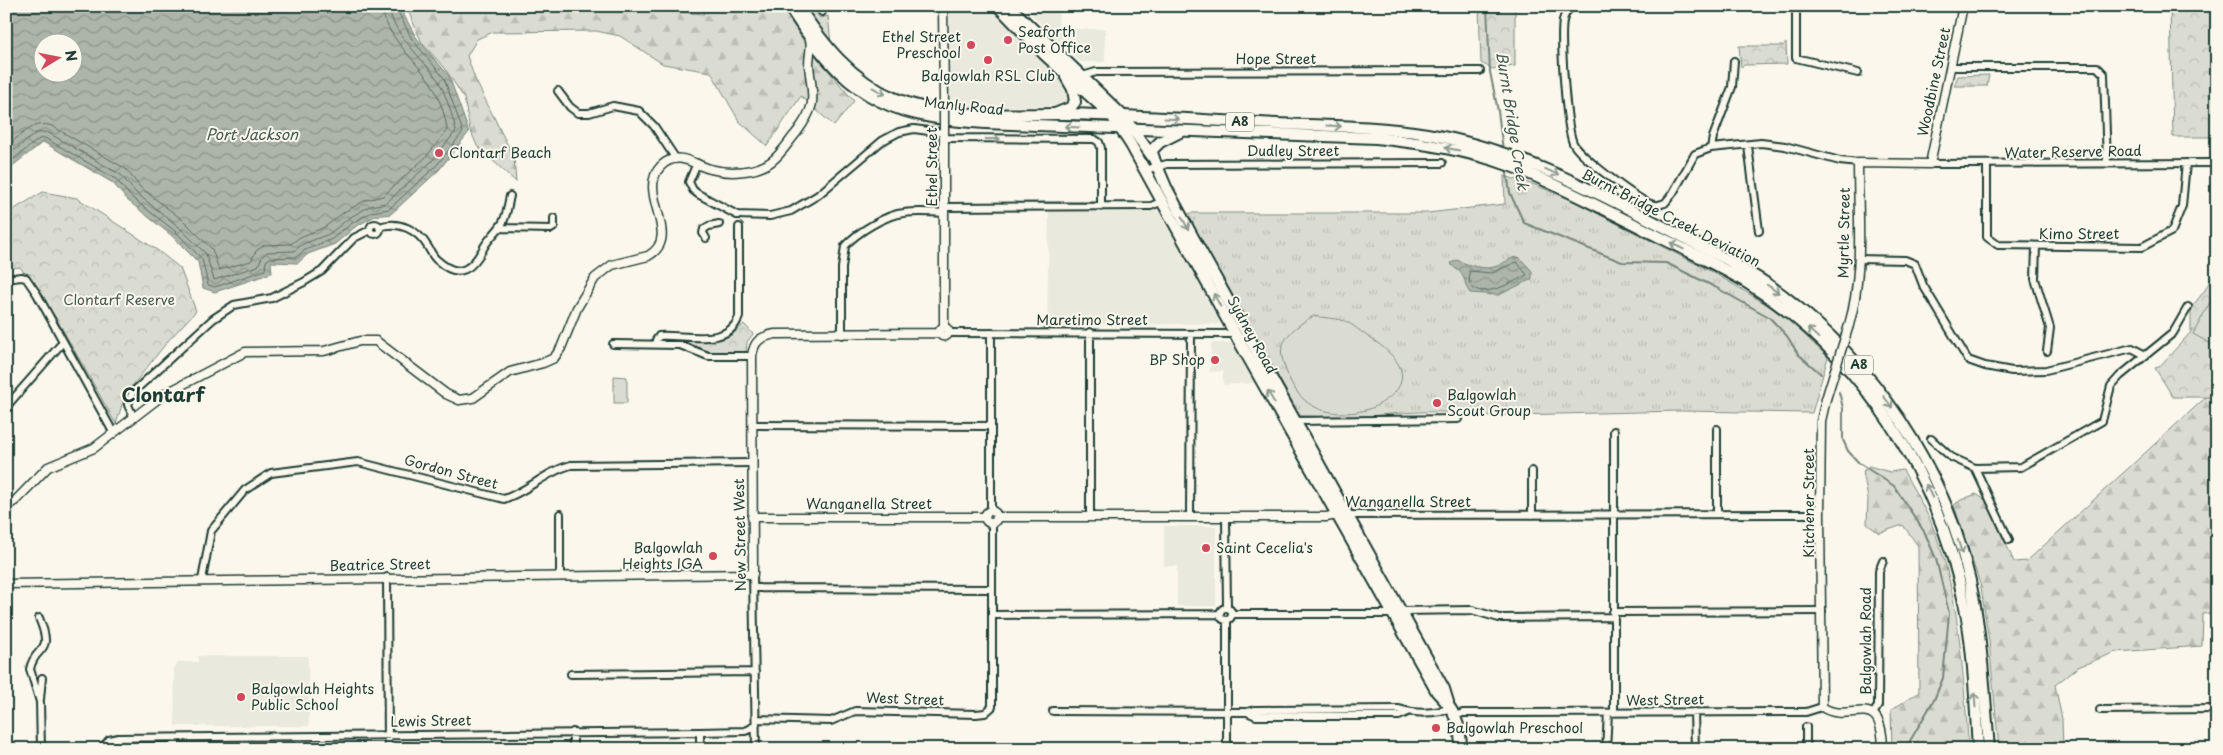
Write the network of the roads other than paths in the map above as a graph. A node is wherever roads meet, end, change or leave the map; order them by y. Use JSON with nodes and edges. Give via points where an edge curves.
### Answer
{"nodes":[{"id":1,"x":788,"y":6,"type":"edge"},
{"id":2,"x":798,"y":6,"type":"edge"},
{"id":3,"x":943,"y":6,"type":"edge"},
{"id":4,"x":998,"y":6,"type":"edge"},
{"id":5,"x":1010,"y":6,"type":"edge"},
{"id":6,"x":1573,"y":6,"type":"edge"},
{"id":7,"x":1796,"y":6,"type":"edge"},
{"id":8,"x":1963,"y":6,"type":"edge"},
{"id":9,"x":809,"y":36,"type":"junction"},
{"id":10,"x":825,"y":57,"type":"junction"},
{"id":11,"x":809,"y":61,"type":"junction"},
{"id":12,"x":1734,"y":61,"type":"dead end"},
{"id":13,"x":1950,"y":67,"type":"junction"},
{"id":14,"x":1062,"y":69,"type":"junction"},
{"id":15,"x":1480,"y":72,"type":"dead end"},
{"id":16,"x":1858,"y":73,"type":"dead end"},
{"id":17,"x":1077,"y":78,"type":"junction"},
{"id":18,"x":558,"y":91,"type":"dead end"},
{"id":19,"x":1054,"y":114,"type":"junction"},
{"id":20,"x":1112,"y":116,"type":"junction"},
{"id":21,"x":1123,"y":116,"type":"junction"},
{"id":22,"x":1121,"y":129,"type":"junction"},
{"id":23,"x":1134,"y":130,"type":"junction"},
{"id":24,"x":1182,"y":132,"type":"junction"},
{"id":25,"x":944,"y":133,"type":"junction"},
{"id":26,"x":1748,"y":146,"type":"junction"},
{"id":27,"x":1711,"y":148,"type":"junction"},
{"id":28,"x":1504,"y":158,"type":"junction"},
{"id":29,"x":676,"y":159,"type":"junction"},
{"id":30,"x":697,"y":163,"type":"junction"},
{"id":31,"x":1156,"y":163,"type":"junction"},
{"id":32,"x":1442,"y":163,"type":"dead end"},
{"id":33,"x":1858,"y":163,"type":"junction"},
{"id":34,"x":2186,"y":163,"type":"junction"},
{"id":35,"x":2217,"y":163,"type":"edge"},
{"id":36,"x":1930,"y":164,"type":"junction"},
{"id":37,"x":2107,"y":164,"type":"junction"},
{"id":38,"x":1987,"y":165,"type":"junction"},
{"id":39,"x":1146,"y":170,"type":"junction"},
{"id":40,"x":510,"y":196,"type":"dead end"},
{"id":41,"x":1163,"y":201,"type":"junction"},
{"id":42,"x":1100,"y":207,"type":"junction"},
{"id":43,"x":944,"y":210,"type":"junction"},
{"id":44,"x":554,"y":218,"type":"dead end"},
{"id":45,"x":719,"y":224,"type":"dead end"},
{"id":46,"x":739,"y":227,"type":"dead end"},
{"id":47,"x":499,"y":228,"type":"junction"},
{"id":48,"x":1759,"y":231,"type":"dead end"},
{"id":49,"x":706,"y":238,"type":"dead end"},
{"id":50,"x":2036,"y":246,"type":"junction"},
{"id":51,"x":1858,"y":259,"type":"junction"},
{"id":52,"x":6,"y":279,"type":"edge"},
{"id":53,"x":1854,"y":303,"type":"joint"},
{"id":54,"x":2188,"y":306,"type":"dead end"},
{"id":55,"x":944,"y":331,"type":"junction"},
{"id":56,"x":1239,"y":331,"type":"junction"},
{"id":57,"x":1090,"y":332,"type":"junction"},
{"id":58,"x":991,"y":333,"type":"junction"},
{"id":59,"x":842,"y":334,"type":"junction"},
{"id":60,"x":1191,"y":334,"type":"junction"},
{"id":61,"x":63,"y":342,"type":"junction"},
{"id":62,"x":613,"y":344,"type":"dead end"},
{"id":63,"x":662,"y":344,"type":"junction"},
{"id":64,"x":2046,"y":351,"type":"dead end"},
{"id":65,"x":2145,"y":355,"type":"junction"},
{"id":66,"x":752,"y":356,"type":"junction"},
{"id":67,"x":6,"y":408,"type":"edge"},
{"id":68,"x":133,"y":416,"type":"junction"},
{"id":69,"x":1458,"y":419,"type":"dead end"},
{"id":70,"x":1290,"y":421,"type":"junction"},
{"id":71,"x":752,"y":425,"type":"junction"},
{"id":72,"x":991,"y":426,"type":"junction"},
{"id":73,"x":1717,"y":429,"type":"dead end"},
{"id":74,"x":1614,"y":431,"type":"dead end"},
{"id":75,"x":112,"y":432,"type":"junction"},
{"id":76,"x":1931,"y":439,"type":"dead end"},
{"id":77,"x":752,"y":463,"type":"junction"},
{"id":78,"x":1975,"y":468,"type":"junction"},
{"id":79,"x":1532,"y":471,"type":"dead end"},
{"id":80,"x":6,"y":507,"type":"edge"},
{"id":81,"x":560,"y":514,"type":"dead end"},
{"id":82,"x":988,"y":514,"type":"junction"},
{"id":83,"x":1613,"y":514,"type":"junction"},
{"id":84,"x":1717,"y":514,"type":"junction"},
{"id":85,"x":1820,"y":514,"type":"junction"},
{"id":86,"x":1343,"y":515,"type":"junction"},
{"id":87,"x":1532,"y":515,"type":"junction"},
{"id":88,"x":1090,"y":516,"type":"junction"},
{"id":89,"x":752,"y":517,"type":"junction"},
{"id":90,"x":1190,"y":517,"type":"junction"},
{"id":91,"x":1226,"y":517,"type":"junction"},
{"id":92,"x":994,"y":520,"type":"junction"},
{"id":93,"x":2009,"y":540,"type":"dead end"},
{"id":94,"x":1883,"y":561,"type":"dead end"},
{"id":95,"x":753,"y":574,"type":"junction"},
{"id":96,"x":560,"y":575,"type":"junction"},
{"id":97,"x":387,"y":578,"type":"junction"},
{"id":98,"x":202,"y":580,"type":"junction"},
{"id":99,"x":6,"y":584,"type":"edge"},
{"id":100,"x":754,"y":588,"type":"junction"},
{"id":101,"x":992,"y":589,"type":"junction"},
{"id":102,"x":1227,"y":607,"type":"junction"},
{"id":103,"x":1822,"y":611,"type":"junction"},
{"id":104,"x":1397,"y":612,"type":"junction"},
{"id":105,"x":1220,"y":614,"type":"junction"},
{"id":106,"x":1233,"y":614,"type":"junction"},
{"id":107,"x":1613,"y":614,"type":"junction"},
{"id":108,"x":993,"y":615,"type":"junction"},
{"id":109,"x":39,"y":618,"type":"dead end"},
{"id":110,"x":1227,"y":620,"type":"junction"},
{"id":111,"x":755,"y":672,"type":"junction"},
{"id":112,"x":571,"y":674,"type":"dead end"},
{"id":113,"x":42,"y":678,"type":"dead end"},
{"id":114,"x":40,"y":702,"type":"junction"},
{"id":115,"x":1822,"y":707,"type":"junction"},
{"id":116,"x":1452,"y":709,"type":"junction"},
{"id":117,"x":2100,"y":710,"type":"dead end"},
{"id":118,"x":2217,"y":710,"type":"edge"},
{"id":119,"x":1053,"y":711,"type":"dead end"},
{"id":120,"x":1227,"y":712,"type":"junction"},
{"id":121,"x":1694,"y":712,"type":"junction"},
{"id":122,"x":1611,"y":713,"type":"junction"},
{"id":123,"x":1873,"y":714,"type":"junction"},
{"id":124,"x":756,"y":721,"type":"junction"},
{"id":125,"x":1806,"y":727,"type":"dead end"},
{"id":126,"x":573,"y":732,"type":"junction"},
{"id":127,"x":700,"y":732,"type":"junction"},
{"id":128,"x":388,"y":734,"type":"junction"},
{"id":129,"x":103,"y":746,"type":"edge"},
{"id":130,"x":41,"y":749,"type":"edge"},
{"id":131,"x":388,"y":749,"type":"edge"},
{"id":132,"x":572,"y":749,"type":"edge"},
{"id":133,"x":700,"y":749,"type":"edge"},
{"id":134,"x":756,"y":749,"type":"edge"},
{"id":135,"x":1227,"y":749,"type":"edge"},
{"id":136,"x":1461,"y":749,"type":"edge"},
{"id":137,"x":1606,"y":749,"type":"edge"},
{"id":138,"x":1695,"y":749,"type":"edge"},
{"id":139,"x":1806,"y":749,"type":"edge"},
{"id":140,"x":1883,"y":749,"type":"edge"},
{"id":141,"x":1978,"y":749,"type":"edge"},
{"id":142,"x":1989,"y":749,"type":"edge"}],
"edges":[{"from":1,"to":9,"type":"main road","name":"Manly Road","number":"A8"},
{"from":2,"to":19,"type":"main road","name":"Manly Road","number":"A8","one_way":true,"via":[[843,65],[892,98],[956,113]]},
{"from":3,"to":25,"type":"street","name":"Ethel Street","bridge":true},
{"from":4,"to":14,"type":"main road","name":"Sydney Road"},
{"from":5,"to":17,"type":"main road","name":"Sydney Road"},
{"from":6,"to":27,"type":"street","via":[[1563,20],[1563,58],[1572,140],[1579,153],[1635,195],[1658,205],[1665,203],[1674,193],[1695,154]]},
{"from":7,"to":16,"type":"street","via":[[1796,58]]},
{"from":8,"to":13,"type":"street","name":"Woodbine Street"},
{"from":9,"to":10,"type":"main road","name":"Manly Road","number":"A8"},
{"from":9,"to":11,"type":"street"},
{"from":10,"to":11,"type":"street","via":[[816,56]]},
{"from":22,"to":10,"type":"main road","name":"Manly Road","number":"A8","one_way":true,"via":[[958,122],[911,114],[870,96],[840,74]]},
{"from":11,"to":30,"type":"street","via":[[814,98],[811,109],[772,161],[756,169],[731,171],[710,169]]},
{"from":12,"to":27,"type":"street","via":[[1732,87]]},
{"from":13,"to":36,"type":"street","name":"Woodbine Street"},
{"from":13,"to":37,"type":"street","via":[[2097,67],[2104,74]]},
{"from":14,"to":17,"type":"main road","name":"Sydney Road"},
{"from":14,"to":19,"type":"main road","via":[[1074,89],[1075,99],[1070,108]]},
{"from":15,"to":17,"type":"street","name":"Hope Street","via":[[1096,72]]},
{"from":17,"to":20,"type":"main road","name":"Sydney Road"},
{"from":17,"to":21,"type":"main road","name":"Sydney Road"},
{"from":18,"to":29,"type":"street","via":[[578,113],[613,106],[639,111],[654,126]]},
{"from":19,"to":20,"type":"main road","name":"Manly Road","number":"A8"},
{"from":20,"to":21,"type":"main road","name":"Manly Road","number":"A8"},
{"from":20,"to":22,"type":"main road","name":"Sydney Road"},
{"from":21,"to":23,"type":"main road","name":"Sydney Road"},
{"from":21,"to":28,"type":"main road","name":"Burnt Bridge Creek Deviation","number":"A8","one_way":true,"via":[[1376,128],[1427,134]]},
{"from":22,"to":23,"type":"main road","name":"Burnt Bridge Creek Deviation","number":"A8"},
{"from":22,"to":39,"type":"main road","name":"Sydney Road"},
{"from":23,"to":24,"type":"main road","name":"Burnt Bridge Creek Deviation","number":"A8"},
{"from":23,"to":31,"type":"main road","name":"Sydney Road"},
{"from":28,"to":24,"type":"main road","name":"Burnt Bridge Creek Deviation","number":"A8","one_way":true,"via":[[1402,141]]},
{"from":24,"to":31,"type":"main road","via":[[1156,146],[1152,153]]},
{"from":25,"to":30,"type":"street","via":[[914,129],[899,132],[882,141],[802,206],[770,216],[737,215],[693,190],[690,178]]},
{"from":25,"to":42,"type":"street","one_way":true,"via":[[1094,139],[1101,148]]},
{"from":25,"to":43,"type":"street","name":"Ethel Street"},
{"from":26,"to":27,"type":"street"},
{"from":26,"to":33,"type":"street","via":[[1761,143],[1785,146]]},
{"from":26,"to":48,"type":"street"},
{"from":141,"to":28,"type":"main road","name":"Burnt Bridge Creek Deviation","number":"A8","one_way":true,"via":[[1968,626],[1952,553],[1920,474],[1896,431],[1869,393],[1811,331],[1749,284]]},
{"from":28,"to":142,"type":"main road","name":"Burnt Bridge Creek Deviation","number":"A8","one_way":true,"via":[[1566,179],[1726,259],[1815,321],[1864,370],[1918,448],[1954,525],[1975,606]]},
{"from":29,"to":30,"type":"street"},
{"from":29,"to":68,"type":"street","via":[[659,168],[653,184],[663,232],[658,248],[648,256],[620,262],[600,273],[590,284],[554,358],[510,372],[473,398],[452,398],[383,346],[369,340],[324,351],[245,352],[175,388]]},
{"from":31,"to":32,"type":"street","name":"Dudley Street"},
{"from":31,"to":39,"type":"street","name":"Dudley Street"},
{"from":31,"to":56,"type":"main road","name":"Sydney Road","one_way":true},
{"from":33,"to":36,"type":"street"},
{"from":33,"to":51,"type":"street","name":"Myrtle Street"},
{"from":34,"to":35,"type":"street","name":"Water Reserve Road"},
{"from":34,"to":37,"type":"street","name":"Water Reserve Road"},
{"from":34,"to":50,"type":"street","name":"Kimo Street","via":[[2182,206],[2172,231],[2142,247]]},
{"from":36,"to":38,"type":"street","name":"Water Reserve Road"},
{"from":37,"to":38,"type":"street","name":"Water Reserve Road"},
{"from":38,"to":50,"type":"street","name":"Kimo Street","via":[[1987,236],[1998,246]]},
{"from":39,"to":41,"type":"main road","name":"Sydney Road"},
{"from":40,"to":47,"type":"street"},
{"from":41,"to":42,"type":"street","via":[[1151,206]]},
{"from":56,"to":41,"type":"main road","name":"Sydney Road","one_way":true},
{"from":42,"to":43,"type":"street"},
{"from":43,"to":55,"type":"street","name":"Ethel Street"},
{"from":43,"to":59,"type":"street","via":[[903,212],[892,216],[845,246]]},
{"from":44,"to":47,"type":"street","via":[[554,227],[550,229]]},
{"from":45,"to":49,"type":"street","via":[[704,229]]},
{"from":46,"to":63,"type":"street","via":[[737,324],[728,333],[714,337],[659,336],[656,340]]},
{"from":47,"to":68,"type":"street","via":[[476,263],[462,270],[437,260],[423,240],[409,228],[399,225],[379,227],[376,234],[370,230],[354,238],[322,271],[304,282],[272,298],[234,305],[213,319],[132,393],[128,405]]},
{"from":50,"to":64,"type":"street","via":[[2035,279],[2050,328]]},
{"from":51,"to":53,"type":"street","name":"Myrtle Street"},
{"from":51,"to":65,"type":"street","via":[[1912,262],[1968,360],[1985,366],[2012,371],[2046,370],[2132,348]]},
{"from":52,"to":61,"type":"street","via":[[26,278]]},
{"from":53,"to":85,"type":"street","name":"Kitchener Street","bridge":true,"via":[[1821,422]]},
{"from":54,"to":65,"type":"street","via":[[2173,333]]},
{"from":55,"to":58,"type":"street","name":"Maretimo Street"},
{"from":55,"to":59,"type":"street","name":"Maretimo Street"},
{"from":56,"to":60,"type":"street","name":"Maretimo Street"},
{"from":56,"to":70,"type":"main road","name":"Sydney Road"},
{"from":57,"to":58,"type":"street","name":"Maretimo Street"},
{"from":57,"to":60,"type":"street","name":"Maretimo Street"},
{"from":57,"to":88,"type":"street"},
{"from":58,"to":72,"type":"street"},
{"from":59,"to":66,"type":"street","name":"Maretimo Street","via":[[762,336],[756,342]]},
{"from":60,"to":90,"type":"street"},
{"from":61,"to":67,"type":"street"},
{"from":61,"to":75,"type":"street"},
{"from":62,"to":63,"type":"street"},
{"from":63,"to":66,"type":"street","via":[[680,346],[708,356]]},
{"from":65,"to":78,"type":"street","via":[[2111,386],[2102,421],[2021,467]]},
{"from":66,"to":71,"type":"street","name":"New Street West"},
{"from":68,"to":75,"type":"street"},
{"from":69,"to":70,"type":"street"},
{"from":70,"to":86,"type":"main road","name":"Sydney Road"},
{"from":71,"to":72,"type":"street"},
{"from":71,"to":77,"type":"street","name":"New Street West"},
{"from":72,"to":82,"type":"street"},
{"from":73,"to":84,"type":"street"},
{"from":74,"to":83,"type":"street"},
{"from":75,"to":80,"type":"street","via":[[94,448],[48,467]]},
{"from":76,"to":78,"type":"street","via":[[1951,457]]},
{"from":77,"to":89,"type":"street","name":"New Street West"},
{"from":77,"to":98,"type":"street","name":"Gordon Street","via":[[572,465],[504,499],[358,462],[284,470],[271,473],[245,490],[211,531]]},
{"from":78,"to":93,"type":"street"},
{"from":79,"to":87,"type":"street"},
{"from":81,"to":96,"type":"street"},
{"from":82,"to":89,"type":"street","name":"Wanganella Street"},
{"from":82,"to":92,"type":"street","via":[[995,512]]},
{"from":83,"to":84,"type":"street","name":"Wanganella Street"},
{"from":83,"to":87,"type":"street","name":"Wanganella Street"},
{"from":83,"to":107,"type":"street"},
{"from":84,"to":85,"type":"street","name":"Wanganella Street"},
{"from":85,"to":103,"type":"street","name":"Kitchener Street"},
{"from":86,"to":87,"type":"street","name":"Wanganella Street"},
{"from":86,"to":91,"type":"street","name":"Wanganella Street"},
{"from":86,"to":104,"type":"main road","name":"Sydney Road"},
{"from":88,"to":90,"type":"street","name":"Wanganella Street"},
{"from":88,"to":92,"type":"street","name":"Wanganella Street"},
{"from":89,"to":95,"type":"street","name":"New Street West"},
{"from":90,"to":91,"type":"street","name":"Wanganella Street"},
{"from":91,"to":102,"type":"street"},
{"from":92,"to":101,"type":"street"},
{"from":94,"to":123,"type":"street","name":"Balgowlah Road","via":[[1879,571],[1878,706]]},
{"from":95,"to":96,"type":"street","name":"Beatrice Street"},
{"from":95,"to":100,"type":"street","name":"New Street West"},
{"from":96,"to":97,"type":"street","name":"Beatrice Street"},
{"from":97,"to":98,"type":"street","name":"Beatrice Street"},
{"from":97,"to":128,"type":"street"},
{"from":98,"to":99,"type":"street","name":"Beatrice Street"},
{"from":100,"to":101,"type":"street"},
{"from":100,"to":111,"type":"street","name":"New Street West"},
{"from":101,"to":108,"type":"street"},
{"from":102,"to":105,"type":"street"},
{"from":102,"to":106,"type":"street"},
{"from":103,"to":107,"type":"street"},
{"from":103,"to":115,"type":"street","name":"Kitchener Street"},
{"from":104,"to":106,"type":"street"},
{"from":104,"to":107,"type":"street","via":[[1472,610],[1499,618]]},
{"from":104,"to":116,"type":"main road","name":"Sydney Road","via":[[1437,692]]},
{"from":105,"to":108,"type":"street"},
{"from":105,"to":110,"type":"street"},
{"from":106,"to":110,"type":"street"},
{"from":107,"to":122,"type":"street"},
{"from":108,"to":124,"type":"street","name":"West Street","via":[[992,707],[985,713],[855,711],[830,721]]},
{"from":109,"to":114,"type":"street","via":[[45,644],[30,669]]},
{"from":110,"to":120,"type":"street"},
{"from":111,"to":112,"type":"street"},
{"from":111,"to":124,"type":"street","name":"New Street West"},
{"from":113,"to":114,"type":"street"},
{"from":114,"to":130,"type":"street"},
{"from":115,"to":121,"type":"street","name":"West Street","via":[[1806,712]]},
{"from":115,"to":123,"type":"street","name":"West Street","via":[[1834,712],[1864,711]]},
{"from":116,"to":120,"type":"street","name":"West Street","via":[[1435,712]]},
{"from":116,"to":122,"type":"street","name":"West Street","via":[[1480,713]]},
{"from":116,"to":136,"type":"main road","name":"Sydney Road","via":[[1460,732]]},
{"from":117,"to":118,"type":"street"},
{"from":119,"to":120,"type":"street","name":"West Street"},
{"from":120,"to":135,"type":"street"},
{"from":121,"to":122,"type":"street","name":"West Street"},
{"from":121,"to":138,"type":"street"},
{"from":122,"to":137,"type":"street"},
{"from":123,"to":140,"type":"street","name":"Balgowlah Road","via":[[1881,725]]},
{"from":124,"to":127,"type":"street","name":"Lewis Street","via":[[745,731]]},
{"from":124,"to":134,"type":"street","name":"New Street West"},
{"from":125,"to":139,"type":"street"},
{"from":126,"to":127,"type":"street","name":"Lewis Street"},
{"from":126,"to":128,"type":"street","name":"Lewis Street"},
{"from":126,"to":132,"type":"street"},
{"from":127,"to":133,"type":"street"},
{"from":128,"to":129,"type":"street","name":"Lewis Street","via":[[118,738]]},
{"from":128,"to":131,"type":"street"}]}
